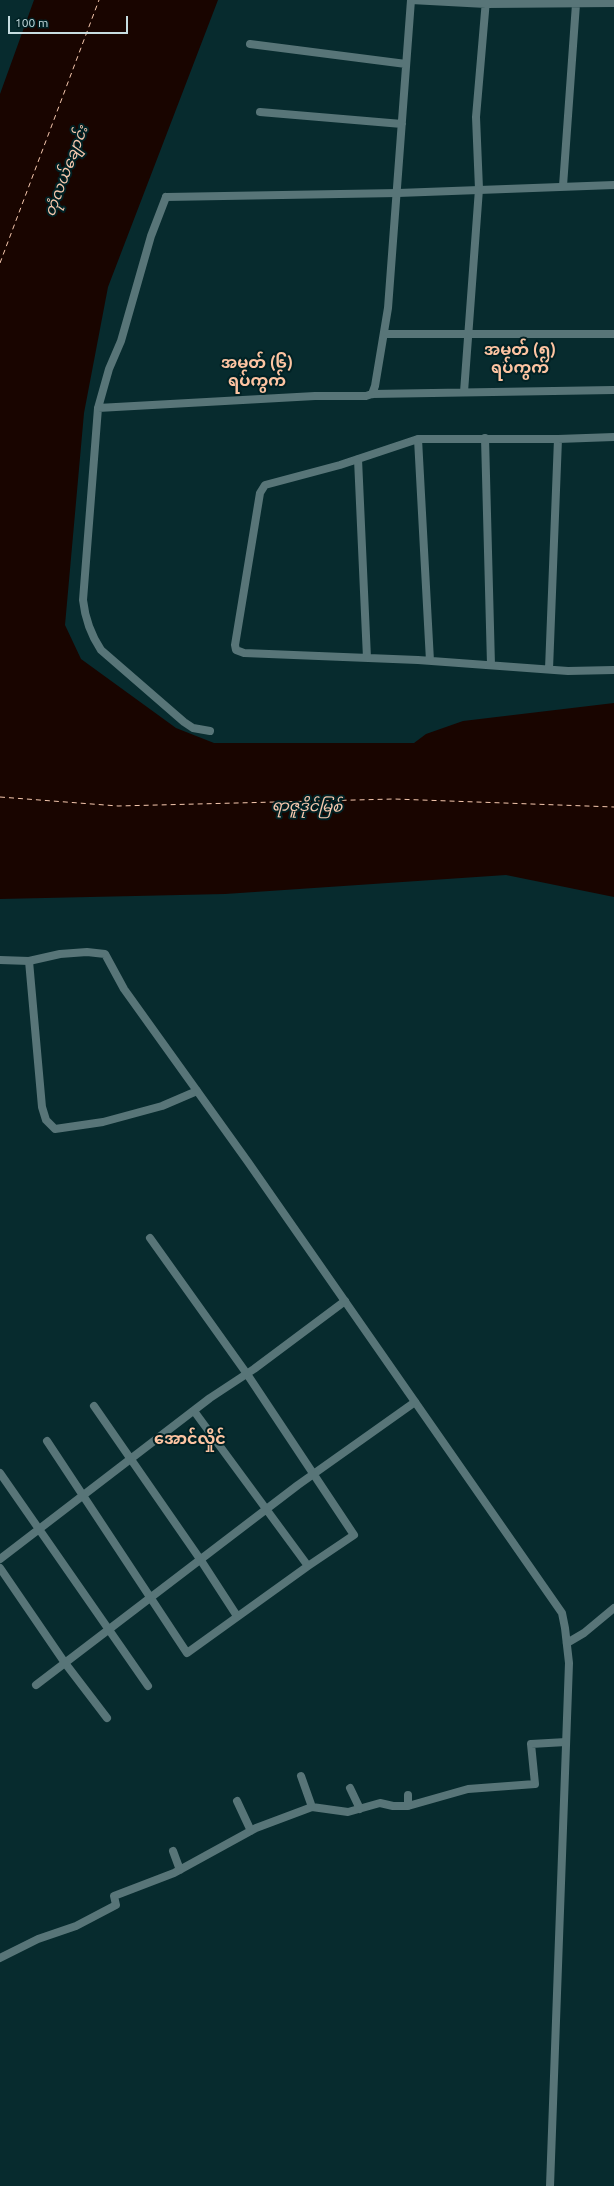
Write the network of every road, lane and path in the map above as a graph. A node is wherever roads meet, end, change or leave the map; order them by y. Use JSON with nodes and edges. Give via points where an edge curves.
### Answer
{"nodes":[{"id":1,"x":411,"y":0,"type":"edge"},
{"id":2,"x":486,"y":2,"type":"edge"},
{"id":3,"x":554,"y":2,"type":"edge"},
{"id":4,"x":614,"y":3,"type":"edge"},
{"id":5,"x":576,"y":4,"type":"junction"},
{"id":6,"x":250,"y":44,"type":"dead end"},
{"id":7,"x":406,"y":64,"type":"junction"},
{"id":8,"x":260,"y":112,"type":"dead end"},
{"id":9,"x":402,"y":124,"type":"junction"},
{"id":10,"x":614,"y":185,"type":"edge"},
{"id":11,"x":563,"y":186,"type":"junction"},
{"id":12,"x":479,"y":189,"type":"junction"},
{"id":13,"x":398,"y":193,"type":"junction"},
{"id":14,"x":467,"y":333,"type":"junction"},
{"id":15,"x":384,"y":334,"type":"junction"},
{"id":16,"x":614,"y":334,"type":"edge"},
{"id":17,"x":614,"y":390,"type":"edge"},
{"id":18,"x":464,"y":392,"type":"junction"},
{"id":19,"x":372,"y":394,"type":"junction"},
{"id":20,"x":98,"y":408,"type":"junction"},
{"id":21,"x":614,"y":437,"type":"edge"},
{"id":22,"x":418,"y":438,"type":"junction"},
{"id":23,"x":485,"y":438,"type":"junction"},
{"id":24,"x":558,"y":439,"type":"junction"},
{"id":25,"x":358,"y":459,"type":"junction"},
{"id":26,"x":367,"y":658,"type":"junction"},
{"id":27,"x":430,"y":661,"type":"junction"},
{"id":28,"x":491,"y":665,"type":"junction"},
{"id":29,"x":549,"y":669,"type":"junction"},
{"id":30,"x":614,"y":670,"type":"edge"},
{"id":31,"x":210,"y":731,"type":"dead end"},
{"id":32,"x":0,"y":960,"type":"edge"},
{"id":33,"x":29,"y":961,"type":"junction"},
{"id":34,"x":196,"y":1091,"type":"junction"},
{"id":35,"x":150,"y":1238,"type":"dead end"},
{"id":36,"x":345,"y":1301,"type":"junction"},
{"id":37,"x":247,"y":1374,"type":"junction"},
{"id":38,"x":415,"y":1402,"type":"junction"},
{"id":39,"x":94,"y":1406,"type":"dead end"},
{"id":40,"x":194,"y":1411,"type":"junction"},
{"id":41,"x":47,"y":1441,"type":"dead end"},
{"id":42,"x":132,"y":1460,"type":"junction"},
{"id":43,"x":0,"y":1473,"type":"edge"},
{"id":44,"x":312,"y":1474,"type":"junction"},
{"id":45,"x":83,"y":1496,"type":"junction"},
{"id":46,"x":266,"y":1508,"type":"junction"},
{"id":47,"x":40,"y":1530,"type":"junction"},
{"id":48,"x":0,"y":1559,"type":"edge"},
{"id":49,"x":200,"y":1559,"type":"junction"},
{"id":50,"x":308,"y":1566,"type":"junction"},
{"id":51,"x":0,"y":1568,"type":"edge"},
{"id":52,"x":150,"y":1597,"type":"junction"},
{"id":53,"x":614,"y":1608,"type":"edge"},
{"id":54,"x":237,"y":1616,"type":"junction"},
{"id":55,"x":109,"y":1629,"type":"junction"},
{"id":56,"x":567,"y":1643,"type":"junction"},
{"id":57,"x":65,"y":1664,"type":"junction"},
{"id":58,"x":36,"y":1685,"type":"dead end"},
{"id":59,"x":148,"y":1686,"type":"dead end"},
{"id":60,"x":107,"y":1718,"type":"dead end"},
{"id":61,"x":566,"y":1742,"type":"junction"},
{"id":62,"x":301,"y":1776,"type":"dead end"},
{"id":63,"x":350,"y":1788,"type":"dead end"},
{"id":64,"x":408,"y":1795,"type":"dead end"},
{"id":65,"x":237,"y":1801,"type":"dead end"},
{"id":66,"x":408,"y":1806,"type":"junction"},
{"id":67,"x":312,"y":1807,"type":"junction"},
{"id":68,"x":360,"y":1809,"type":"junction"},
{"id":69,"x":251,"y":1831,"type":"junction"},
{"id":70,"x":173,"y":1851,"type":"dead end"},
{"id":71,"x":180,"y":1870,"type":"junction"},
{"id":72,"x":0,"y":1958,"type":"edge"},
{"id":73,"x":550,"y":2186,"type":"edge"}],
"edges":[{"from":1,"to":2,"type":"street"},
{"from":1,"to":7,"type":"street"},
{"from":2,"to":3,"type":"street"},
{"from":2,"to":12,"type":"street","via":[[476,117]]},
{"from":3,"to":5,"type":"street"},
{"from":4,"to":5,"type":"street"},
{"from":5,"to":11,"type":"street"},
{"from":6,"to":7,"type":"street"},
{"from":7,"to":9,"type":"street"},
{"from":8,"to":9,"type":"street"},
{"from":9,"to":13,"type":"street"},
{"from":10,"to":11,"type":"street"},
{"from":11,"to":12,"type":"street"},
{"from":12,"to":13,"type":"street"},
{"from":12,"to":14,"type":"street"},
{"from":13,"to":15,"type":"street"},
{"from":13,"to":20,"type":"street","via":[[166,197],[151,236]]},
{"from":14,"to":15,"type":"street"},
{"from":14,"to":16,"type":"street"},
{"from":14,"to":18,"type":"street"},
{"from":15,"to":19,"type":"street"},
{"from":17,"to":18,"type":"street"},
{"from":18,"to":19,"type":"street"},
{"from":19,"to":20,"type":"street"},
{"from":20,"to":31,"type":"street","via":[[83,600],[93,637],[108,656],[184,722],[193,728]]},
{"from":21,"to":24,"type":"street"},
{"from":22,"to":23,"type":"street"},
{"from":22,"to":25,"type":"street"},
{"from":22,"to":27,"type":"street"},
{"from":23,"to":24,"type":"street"},
{"from":23,"to":28,"type":"street"},
{"from":24,"to":29,"type":"street"},
{"from":25,"to":26,"type":"street"},
{"from":25,"to":26,"type":"street","via":[[262,487],[235,645],[236,650],[244,653]]},
{"from":26,"to":27,"type":"street"},
{"from":27,"to":28,"type":"street"},
{"from":28,"to":29,"type":"street"},
{"from":29,"to":30,"type":"street"},
{"from":32,"to":33,"type":"street"},
{"from":33,"to":34,"type":"street","via":[[86,952],[105,954],[124,989]]},
{"from":33,"to":34,"type":"street","via":[[42,1107],[46,1120],[55,1129],[103,1122],[162,1106]]},
{"from":34,"to":36,"type":"street"},
{"from":35,"to":37,"type":"street"},
{"from":36,"to":37,"type":"street"},
{"from":36,"to":38,"type":"street"},
{"from":37,"to":40,"type":"street"},
{"from":37,"to":44,"type":"street"},
{"from":38,"to":44,"type":"street"},
{"from":38,"to":56,"type":"street","via":[[562,1613]]},
{"from":39,"to":42,"type":"street"},
{"from":40,"to":42,"type":"street"},
{"from":40,"to":46,"type":"street"},
{"from":41,"to":45,"type":"street"},
{"from":42,"to":45,"type":"street"},
{"from":42,"to":49,"type":"street"},
{"from":43,"to":47,"type":"street"},
{"from":44,"to":46,"type":"street"},
{"from":44,"to":50,"type":"street","via":[[354,1535]]},
{"from":45,"to":47,"type":"street"},
{"from":45,"to":52,"type":"street"},
{"from":46,"to":49,"type":"street"},
{"from":46,"to":50,"type":"street"},
{"from":47,"to":48,"type":"street"},
{"from":47,"to":55,"type":"street"},
{"from":49,"to":52,"type":"street"},
{"from":49,"to":54,"type":"street"},
{"from":50,"to":54,"type":"street"},
{"from":51,"to":57,"type":"street"},
{"from":52,"to":54,"type":"street","via":[[187,1653]]},
{"from":52,"to":55,"type":"street"},
{"from":53,"to":56,"type":"street","via":[[584,1633]]},
{"from":55,"to":57,"type":"street"},
{"from":55,"to":59,"type":"street"},
{"from":56,"to":61,"type":"street"},
{"from":57,"to":58,"type":"street"},
{"from":57,"to":60,"type":"street"},
{"from":61,"to":66,"type":"street","via":[[531,1744],[535,1784],[468,1789]]},
{"from":61,"to":73,"type":"street"},
{"from":62,"to":67,"type":"street"},
{"from":63,"to":68,"type":"street"},
{"from":64,"to":66,"type":"street"},
{"from":65,"to":69,"type":"street"},
{"from":66,"to":68,"type":"street","via":[[380,1803]]},
{"from":67,"to":68,"type":"street","via":[[348,1812]]},
{"from":67,"to":69,"type":"street"},
{"from":69,"to":71,"type":"street"},
{"from":70,"to":71,"type":"street"},
{"from":71,"to":72,"type":"street","via":[[114,1896],[116,1905],[76,1926],[38,1939]]}]}
